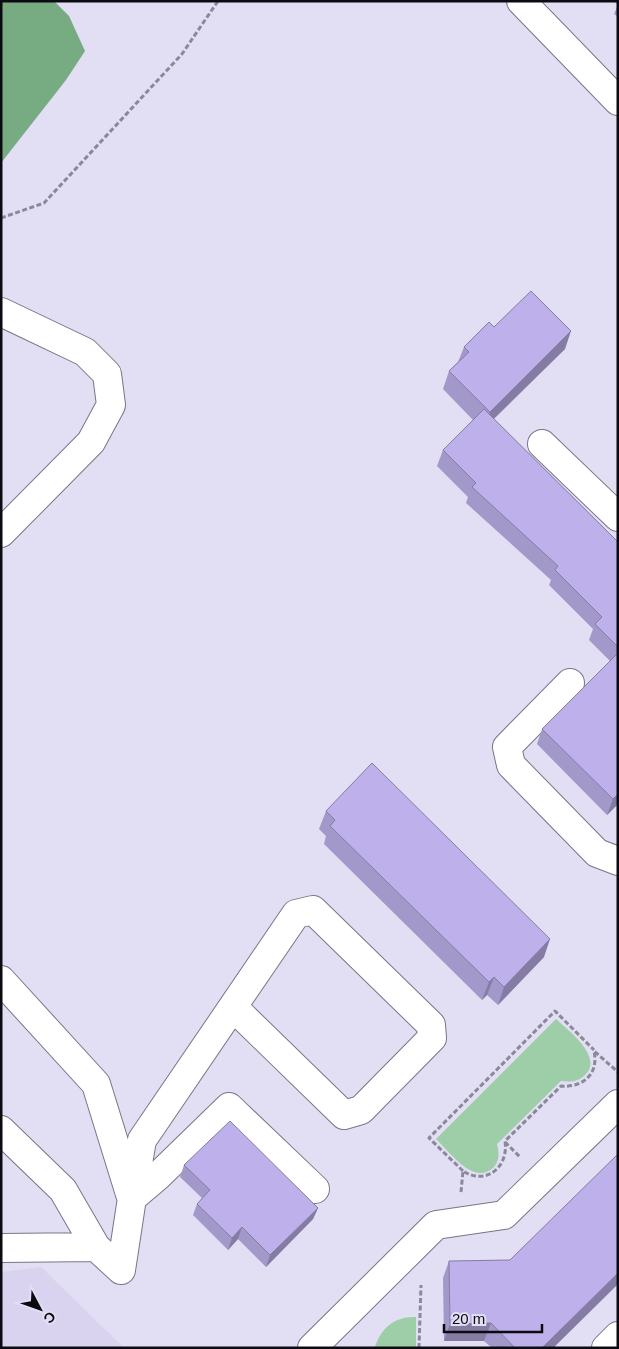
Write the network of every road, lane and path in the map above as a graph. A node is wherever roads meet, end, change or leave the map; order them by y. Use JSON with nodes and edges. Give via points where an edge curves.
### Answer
{"nodes":[{"id":1,"x":218,"y":1,"type":"edge"},
{"id":2,"x":521,"y":1,"type":"edge"},
{"id":3,"x":618,"y":101,"type":"edge"},
{"id":4,"x":1,"y":218,"type":"edge"},
{"id":5,"x":1,"y":312,"type":"edge"},
{"id":6,"x":542,"y":444,"type":"dead end"},
{"id":7,"x":618,"y":517,"type":"edge"},
{"id":8,"x":1,"y":533,"type":"edge"},
{"id":9,"x":570,"y":683,"type":"dead end"},
{"id":10,"x":618,"y":861,"type":"edge"},
{"id":11,"x":1,"y":980,"type":"edge"},
{"id":12,"x":233,"y":1007,"type":"junction"},
{"id":13,"x":594,"y":1051,"type":"junction"},
{"id":14,"x":618,"y":1072,"type":"edge"},
{"id":15,"x":618,"y":1104,"type":"edge"},
{"id":16,"x":1,"y":1130,"type":"edge"},
{"id":17,"x":462,"y":1172,"type":"junction"},
{"id":18,"x":315,"y":1189,"type":"dead end"},
{"id":19,"x":132,"y":1198,"type":"junction"},
{"id":20,"x":459,"y":1221,"type":"junction"},
{"id":21,"x":422,"y":1239,"type":"junction"},
{"id":22,"x":96,"y":1247,"type":"junction"},
{"id":23,"x":1,"y":1248,"type":"edge"},
{"id":24,"x":618,"y":1336,"type":"edge"},
{"id":25,"x":312,"y":1348,"type":"edge"},
{"id":26,"x":419,"y":1348,"type":"edge"},
{"id":27,"x":606,"y":1348,"type":"edge"}],
"edges":[{"from":1,"to":4,"type":"path","via":[[182,54],[44,203]]},
{"from":2,"to":3,"type":"street"},
{"from":5,"to":8,"type":"street","via":[[85,352],[107,374],[111,405],[91,442]]},
{"from":6,"to":7,"type":"street"},
{"from":9,"to":10,"type":"street","via":[[507,746],[511,764],[596,853]]},
{"from":11,"to":19,"type":"street","via":[[96,1084]]},
{"from":12,"to":12,"type":"street","via":[[296,914],[313,910],[431,1025],[432,1038],[361,1110],[344,1114]]},
{"from":12,"to":19,"type":"street","via":[[142,1140]]},
{"from":13,"to":14,"type":"path"},
{"from":13,"to":17,"type":"path","via":[[595,1065],[589,1078],[571,1087],[561,1086],[504,1141],[505,1157],[498,1170],[484,1177]]},
{"from":13,"to":17,"type":"path","via":[[555,1011],[429,1138]]},
{"from":15,"to":20,"type":"street","via":[[504,1215]]},
{"from":16,"to":22,"type":"street","via":[[63,1190]]},
{"from":17,"to":20,"type":"path"},
{"from":18,"to":19,"type":"street","via":[[229,1107]]},
{"from":19,"to":22,"type":"street","via":[[121,1270]]},
{"from":20,"to":21,"type":"street","via":[[436,1225]]},
{"from":21,"to":25,"type":"street"},
{"from":21,"to":26,"type":"path"},
{"from":22,"to":23,"type":"street"},
{"from":24,"to":27,"type":"street"}]}
